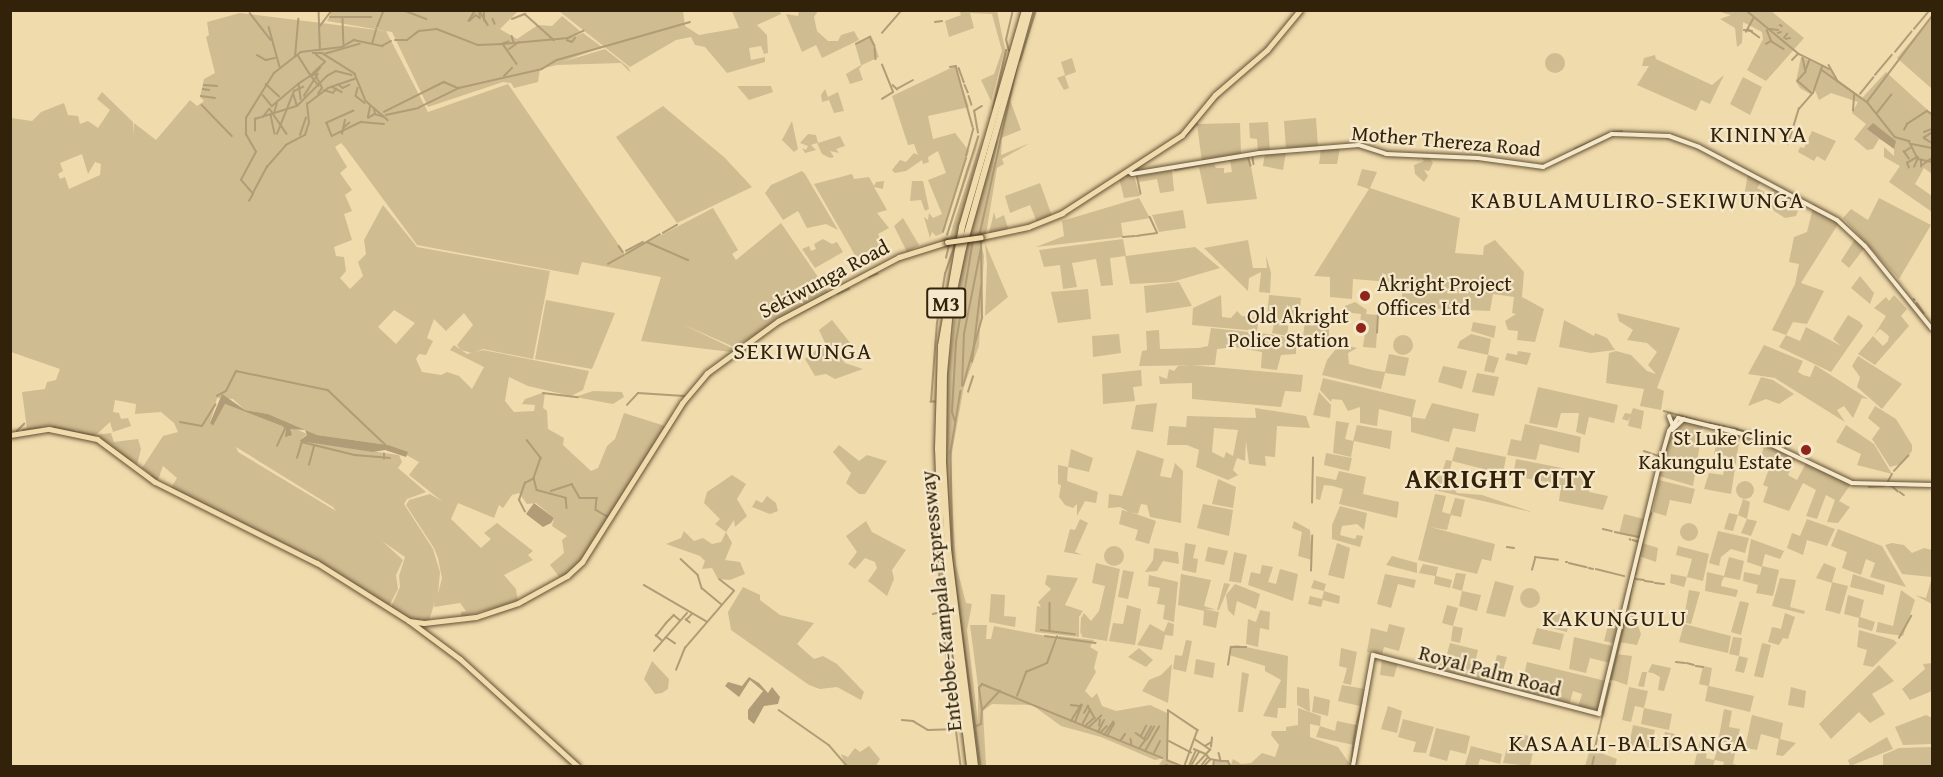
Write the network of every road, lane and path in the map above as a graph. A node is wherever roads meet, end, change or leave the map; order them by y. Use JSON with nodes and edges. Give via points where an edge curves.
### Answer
{"nodes":[{"id":1,"x":1024,"y":10,"type":"edge"},
{"id":2,"x":1030,"y":10,"type":"edge"},
{"id":3,"x":1300,"y":10,"type":"edge"},
{"id":4,"x":1130,"y":173,"type":"junction"},
{"id":5,"x":1932,"y":329,"type":"edge"},
{"id":6,"x":1669,"y":416,"type":"dead end"},
{"id":7,"x":1684,"y":419,"type":"junction"},
{"id":8,"x":1672,"y":424,"type":"junction"},
{"id":9,"x":1669,"y":433,"type":"junction"},
{"id":10,"x":10,"y":435,"type":"edge"},
{"id":11,"x":1932,"y":485,"type":"edge"},
{"id":12,"x":409,"y":621,"type":"junction"},
{"id":13,"x":427,"y":623,"type":"junction"},
{"id":14,"x":426,"y":633,"type":"junction"},
{"id":15,"x":577,"y":766,"type":"edge"},
{"id":16,"x":970,"y":766,"type":"edge"},
{"id":17,"x":975,"y":766,"type":"edge"},
{"id":18,"x":1353,"y":766,"type":"edge"}],
"edges":[{"from":1,"to":16,"type":"highway","name":"Entebbe-Kampala Expressway","number":"M3","via":[[962,227],[941,346],[938,449],[942,550]]},
{"from":2,"to":17,"type":"highway","name":"Entebbe-Kampala Expressway","number":"M3","via":[[963,248],[950,309],[944,373],[943,463],[948,549]]},
{"from":3,"to":4,"type":"main road","name":"Sekiwunga Road","via":[[1267,50],[1215,95],[1191,128]]},
{"from":4,"to":5,"type":"street","name":"Mother Thereza Road","via":[[1259,153],[1356,146],[1386,154],[1478,158],[1543,166],[1611,134],[1669,136],[1699,147],[1831,216],[1865,246]]},
{"from":4,"to":13,"type":"main road","name":"Sekiwunga Road","bridge":true,"via":[[1051,219],[946,242],[899,257],[778,321],[707,373],[682,403],[582,562],[567,576],[499,610]]},
{"from":6,"to":8,"type":"street"},
{"from":7,"to":8,"type":"street","via":[[1678,418]]},
{"from":7,"to":9,"type":"street"},
{"from":7,"to":11,"type":"street","via":[[1766,441],[1842,480],[1868,486]]},
{"from":8,"to":9,"type":"street"},
{"from":9,"to":18,"type":"street","name":"Royal Palm Road","via":[[1599,714],[1372,656]]},
{"from":10,"to":12,"type":"main road","via":[[49,429],[97,439],[155,482],[203,509],[297,551]]},
{"from":12,"to":13,"type":"main road","name":"Sekiwunga Road"},
{"from":12,"to":14,"type":"main road"},
{"from":13,"to":14,"type":"main road"},
{"from":14,"to":15,"type":"main road"}]}
